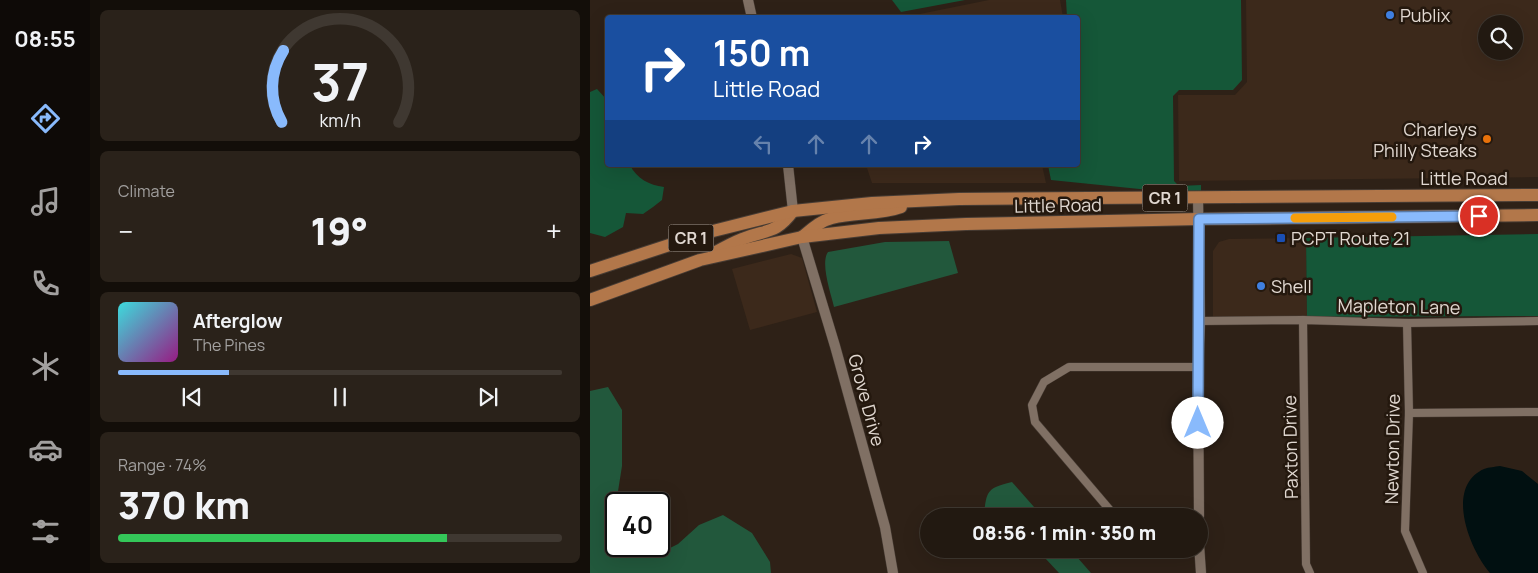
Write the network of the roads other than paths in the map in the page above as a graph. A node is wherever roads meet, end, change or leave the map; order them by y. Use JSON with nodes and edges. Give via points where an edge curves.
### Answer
{"nodes":[{"id":1,"x":748,"y":0,"type":"edge"},
{"id":2,"x":751,"y":15,"type":"edge"},
{"id":3,"x":788,"y":167,"type":"edge"},
{"id":4,"x":1538,"y":195,"type":"edge"},
{"id":5,"x":1198,"y":197,"type":"junction"},
{"id":6,"x":916,"y":201,"type":"junction"},
{"id":7,"x":793,"y":211,"type":"junction"},
{"id":8,"x":1538,"y":215,"type":"edge"},
{"id":9,"x":1199,"y":219,"type":"junction"},
{"id":10,"x":802,"y":236,"type":"junction"},
{"id":11,"x":700,"y":260,"type":"junction"},
{"id":12,"x":590,"y":271,"type":"edge"},
{"id":13,"x":590,"y":300,"type":"edge"},
{"id":14,"x":1303,"y":320,"type":"junction"},
{"id":15,"x":1200,"y":321,"type":"junction"},
{"id":16,"x":1538,"y":321,"type":"edge"},
{"id":17,"x":1407,"y":323,"type":"junction"},
{"id":18,"x":1198,"y":367,"type":"junction"},
{"id":19,"x":1538,"y":412,"type":"edge"},
{"id":20,"x":1409,"y":413,"type":"junction"},
{"id":21,"x":1108,"y":508,"type":"edge"},
{"id":22,"x":1198,"y":508,"type":"edge"},
{"id":23,"x":1200,"y":558,"type":"edge"},
{"id":24,"x":893,"y":573,"type":"edge"},
{"id":25,"x":1201,"y":573,"type":"edge"},
{"id":26,"x":1310,"y":573,"type":"edge"},
{"id":27,"x":1423,"y":573,"type":"edge"}],
"edges":[{"from":1,"to":2,"type":"street"},
{"from":3,"to":7,"type":"street"},
{"from":4,"to":5,"type":"main road","name":"Little Road","number":"CR 1"},
{"from":5,"to":6,"type":"main road","name":"Little Road","number":"CR 1"},
{"from":5,"to":9,"type":"street"},
{"from":6,"to":7,"type":"main road","name":"Little Road","number":"CR 1"},
{"from":6,"to":10,"type":"main road","via":[[898,208],[832,218]]},
{"from":7,"to":11,"type":"main road","via":[[781,226],[738,240]]},
{"from":7,"to":12,"type":"main road","name":"Little Road","number":"CR 1","via":[[709,232]]},
{"from":8,"to":9,"type":"main road","name":"Little Road","number":"CR 1"},
{"from":9,"to":10,"type":"main road","name":"Little Road","number":"CR 1","via":[[966,224]]},
{"from":9,"to":15,"type":"street"},
{"from":10,"to":11,"type":"main road","name":"Little Road","number":"CR 1"},
{"from":10,"to":24,"type":"street","name":"Grove Drive","via":[[885,527]]},
{"from":11,"to":13,"type":"main road","name":"Little Road","number":"CR 1"},
{"from":14,"to":15,"type":"street","name":"Mapleton Lane"},
{"from":14,"to":17,"type":"street","name":"Mapleton Lane"},
{"from":14,"to":26,"type":"street","name":"Paxton Drive","via":[[1306,564]]},
{"from":15,"to":18,"type":"street"},
{"from":16,"to":17,"type":"street","name":"Mapleton Lane"},
{"from":17,"to":20,"type":"street","name":"Newton Drive"},
{"from":18,"to":21,"type":"street","via":[[1068,368],[1044,382],[1032,406],[1035,422]]},
{"from":18,"to":22,"type":"street"},
{"from":19,"to":20,"type":"street"},
{"from":20,"to":27,"type":"street","name":"Newton Drive","via":[[1406,531]]},
{"from":23,"to":25,"type":"street"}]}
